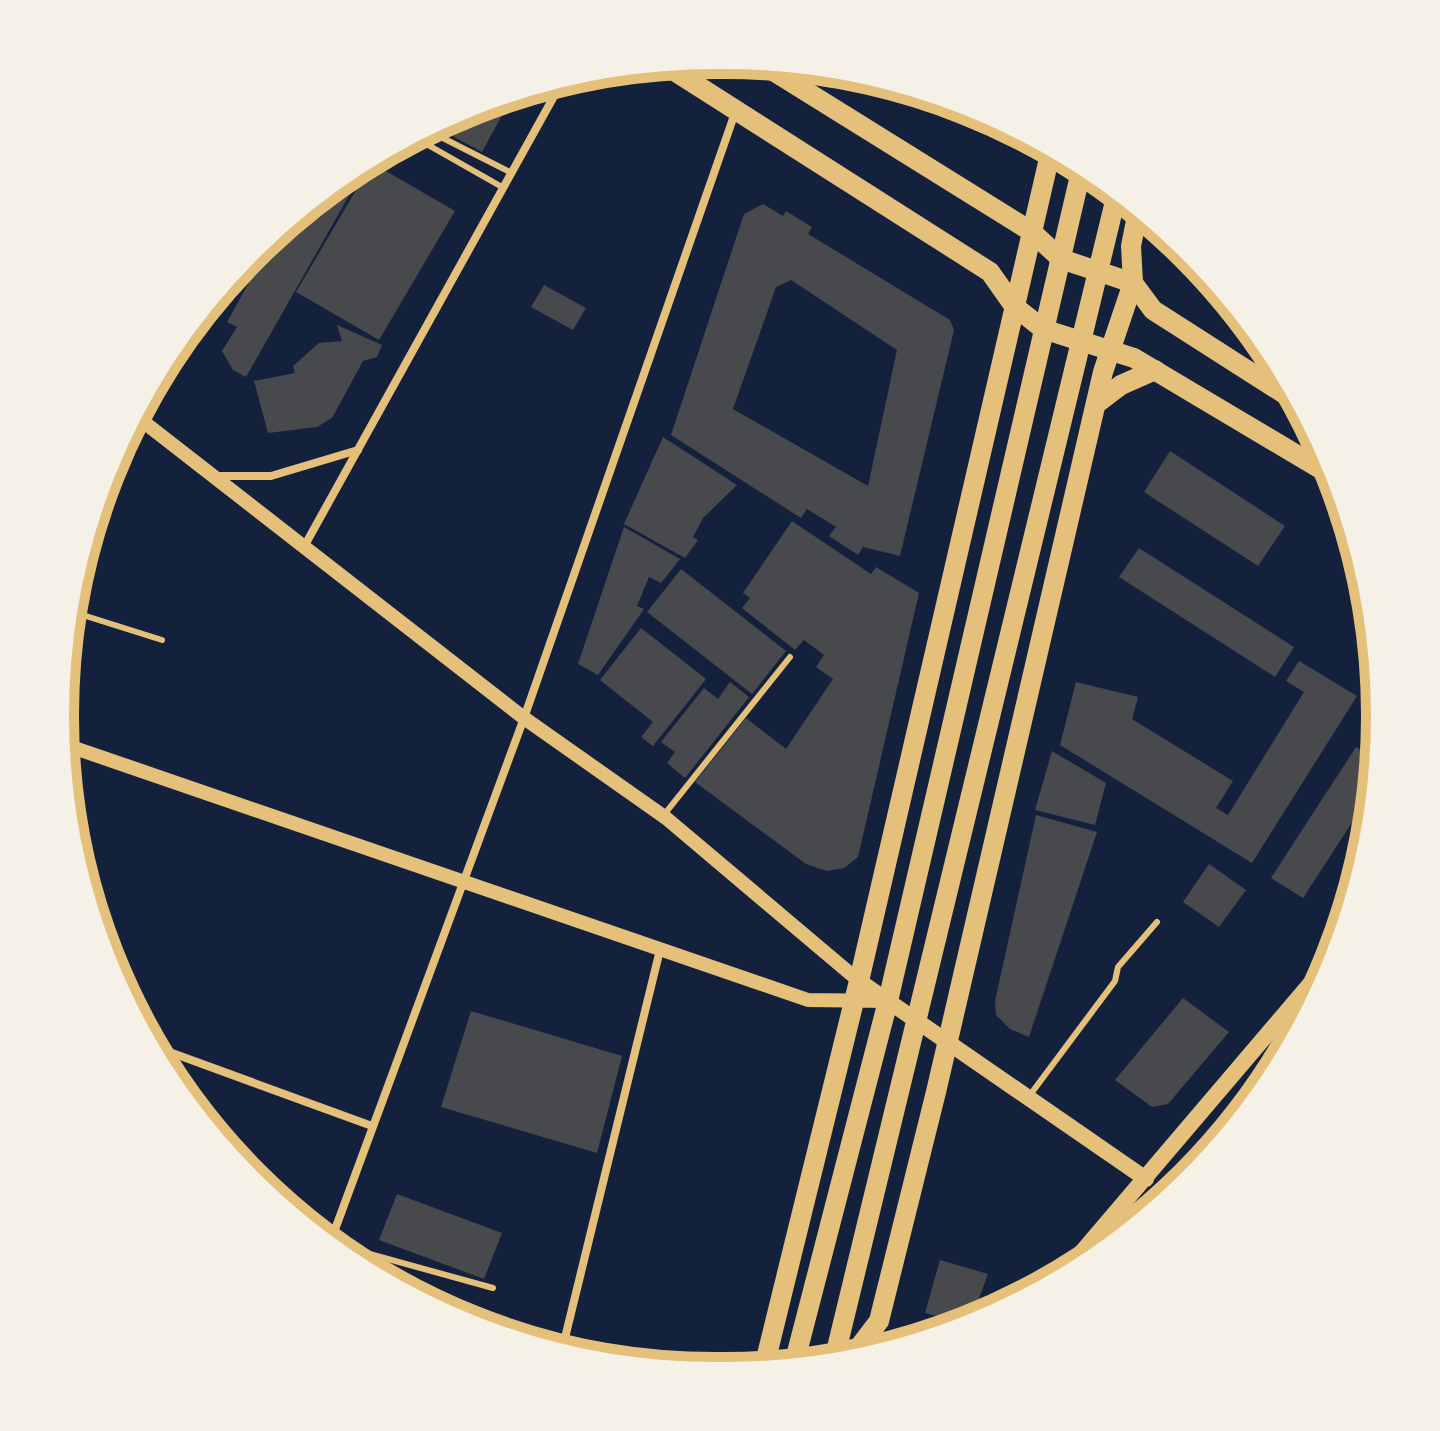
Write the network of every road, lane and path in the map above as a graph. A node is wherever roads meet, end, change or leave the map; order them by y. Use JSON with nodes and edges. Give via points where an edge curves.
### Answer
{"nodes":[{"id":1,"x":681,"y":75,"type":"edge"},
{"id":2,"x":782,"y":77,"type":"edge"},
{"id":3,"x":555,"y":95,"type":"edge"},
{"id":4,"x":737,"y":109,"type":"junction"},
{"id":5,"x":440,"y":136,"type":"edge"},
{"id":6,"x":425,"y":144,"type":"edge"},
{"id":7,"x":1048,"y":162,"type":"edge"},
{"id":8,"x":510,"y":172,"type":"junction"},
{"id":9,"x":1079,"y":181,"type":"edge"},
{"id":10,"x":502,"y":187,"type":"junction"},
{"id":11,"x":1114,"y":206,"type":"edge"},
{"id":12,"x":1137,"y":225,"type":"edge"},
{"id":13,"x":1032,"y":232,"type":"junction"},
{"id":14,"x":1061,"y":259,"type":"junction"},
{"id":15,"x":1098,"y":270,"type":"junction"},
{"id":16,"x":1133,"y":283,"type":"junction"},
{"id":17,"x":1014,"y":306,"type":"junction"},
{"id":18,"x":1043,"y":329,"type":"junction"},
{"id":19,"x":1080,"y":343,"type":"junction"},
{"id":20,"x":1113,"y":352,"type":"junction"},
{"id":21,"x":1155,"y":370,"type":"junction"},
{"id":22,"x":1276,"y":389,"type":"edge"},
{"id":23,"x":1096,"y":404,"type":"junction"},
{"id":24,"x":145,"y":423,"type":"edge"},
{"id":25,"x":358,"y":450,"type":"junction"},
{"id":26,"x":980,"y":465,"type":"junction"},
{"id":27,"x":1315,"y":466,"type":"edge"},
{"id":28,"x":1012,"y":471,"type":"junction"},
{"id":29,"x":212,"y":476,"type":"junction"},
{"id":30,"x":1048,"y":479,"type":"junction"},
{"id":31,"x":1078,"y":483,"type":"junction"},
{"id":32,"x":305,"y":545,"type":"junction"},
{"id":33,"x":949,"y":598,"type":"junction"},
{"id":34,"x":980,"y":606,"type":"junction"},
{"id":35,"x":1016,"y":612,"type":"junction"},
{"id":36,"x":82,"y":615,"type":"edge"},
{"id":37,"x":1046,"y":617,"type":"junction"},
{"id":38,"x":162,"y":640,"type":"dead end"},
{"id":39,"x":790,"y":657,"type":"dead end"},
{"id":40,"x":524,"y":718,"type":"junction"},
{"id":41,"x":75,"y":748,"type":"edge"},
{"id":42,"x":663,"y":816,"type":"junction"},
{"id":43,"x":895,"y":830,"type":"junction"},
{"id":44,"x":926,"y":836,"type":"junction"},
{"id":45,"x":961,"y":841,"type":"junction"},
{"id":46,"x":993,"y":848,"type":"junction"},
{"id":47,"x":462,"y":880,"type":"junction"},
{"id":48,"x":1157,"y":922,"type":"dead end"},
{"id":49,"x":660,"y":950,"type":"junction"},
{"id":50,"x":857,"y":991,"type":"junction"},
{"id":51,"x":1303,"y":993,"type":"edge"},
{"id":52,"x":888,"y":1001,"type":"junction"},
{"id":53,"x":918,"y":1021,"type":"junction"},
{"id":54,"x":947,"y":1043,"type":"junction"},
{"id":55,"x":170,"y":1052,"type":"edge"},
{"id":56,"x":1028,"y":1098,"type":"junction"},
{"id":57,"x":372,"y":1126,"type":"junction"},
{"id":58,"x":1146,"y":1179,"type":"junction"},
{"id":59,"x":334,"y":1231,"type":"edge"},
{"id":60,"x":1092,"y":1241,"type":"edge"},
{"id":61,"x":365,"y":1253,"type":"edge"},
{"id":62,"x":493,"y":1288,"type":"dead end"},
{"id":63,"x":565,"y":1339,"type":"edge"},
{"id":64,"x":863,"y":1342,"type":"edge"},
{"id":65,"x":837,"y":1347,"type":"edge"},
{"id":66,"x":797,"y":1353,"type":"edge"},
{"id":67,"x":767,"y":1356,"type":"edge"}],
"edges":[{"from":1,"to":4,"type":"main road"},
{"from":2,"to":13,"type":"main road"},
{"from":3,"to":8,"type":"street"},
{"from":4,"to":17,"type":"main road","via":[[990,272]]},
{"from":4,"to":40,"type":"street"},
{"from":5,"to":8,"type":"lane"},
{"from":6,"to":10,"type":"lane"},
{"from":7,"to":13,"type":"main road"},
{"from":8,"to":10,"type":"street"},
{"from":9,"to":14,"type":"main road"},
{"from":10,"to":25,"type":"street"},
{"from":11,"to":15,"type":"main road"},
{"from":12,"to":16,"type":"main road","via":[[1131,246]]},
{"from":13,"to":14,"type":"main road"},
{"from":13,"to":17,"type":"main road"},
{"from":14,"to":15,"type":"main road"},
{"from":14,"to":18,"type":"main road"},
{"from":15,"to":16,"type":"main road"},
{"from":15,"to":19,"type":"main road"},
{"from":16,"to":20,"type":"main road"},
{"from":16,"to":22,"type":"main road","via":[[1153,310]]},
{"from":17,"to":18,"type":"main road"},
{"from":17,"to":26,"type":"main road"},
{"from":18,"to":19,"type":"main road"},
{"from":18,"to":28,"type":"main road"},
{"from":19,"to":20,"type":"main road"},
{"from":19,"to":30,"type":"main road"},
{"from":20,"to":21,"type":"main road"},
{"from":20,"to":23,"type":"main road"},
{"from":21,"to":23,"type":"main road"},
{"from":21,"to":27,"type":"main road"},
{"from":23,"to":31,"type":"main road"},
{"from":24,"to":29,"type":"street"},
{"from":25,"to":29,"type":"street","via":[[271,476]]},
{"from":25,"to":32,"type":"street"},
{"from":26,"to":28,"type":"main road"},
{"from":26,"to":33,"type":"main road"},
{"from":28,"to":34,"type":"main road"},
{"from":29,"to":32,"type":"street"},
{"from":30,"to":31,"type":"main road"},
{"from":30,"to":35,"type":"main road"},
{"from":31,"to":37,"type":"main road"},
{"from":32,"to":40,"type":"street"},
{"from":33,"to":34,"type":"main road"},
{"from":33,"to":43,"type":"main road"},
{"from":34,"to":44,"type":"main road"},
{"from":35,"to":37,"type":"main road"},
{"from":35,"to":45,"type":"main road"},
{"from":36,"to":38,"type":"lane"},
{"from":37,"to":46,"type":"main road"},
{"from":39,"to":42,"type":"lane"},
{"from":40,"to":42,"type":"street"},
{"from":40,"to":47,"type":"street"},
{"from":41,"to":47,"type":"street"},
{"from":42,"to":50,"type":"street"},
{"from":43,"to":44,"type":"main road"},
{"from":43,"to":50,"type":"main road"},
{"from":44,"to":52,"type":"main road"},
{"from":45,"to":46,"type":"main road"},
{"from":45,"to":53,"type":"main road"},
{"from":46,"to":54,"type":"main road"},
{"from":47,"to":49,"type":"street"},
{"from":47,"to":57,"type":"street"},
{"from":48,"to":56,"type":"lane","via":[[1118,967],[1115,981]]},
{"from":49,"to":50,"type":"street","via":[[808,1000]]},
{"from":49,"to":63,"type":"street"},
{"from":50,"to":52,"type":"main road"},
{"from":50,"to":67,"type":"main road"},
{"from":51,"to":58,"type":"main road"},
{"from":52,"to":53,"type":"main road"},
{"from":52,"to":66,"type":"main road"},
{"from":53,"to":54,"type":"main road"},
{"from":53,"to":65,"type":"main road"},
{"from":54,"to":56,"type":"main road"},
{"from":54,"to":64,"type":"main road","via":[[879,1321]]},
{"from":55,"to":57,"type":"street"},
{"from":56,"to":58,"type":"main road"},
{"from":57,"to":59,"type":"street"},
{"from":58,"to":60,"type":"main road"},
{"from":61,"to":62,"type":"lane"}]}
